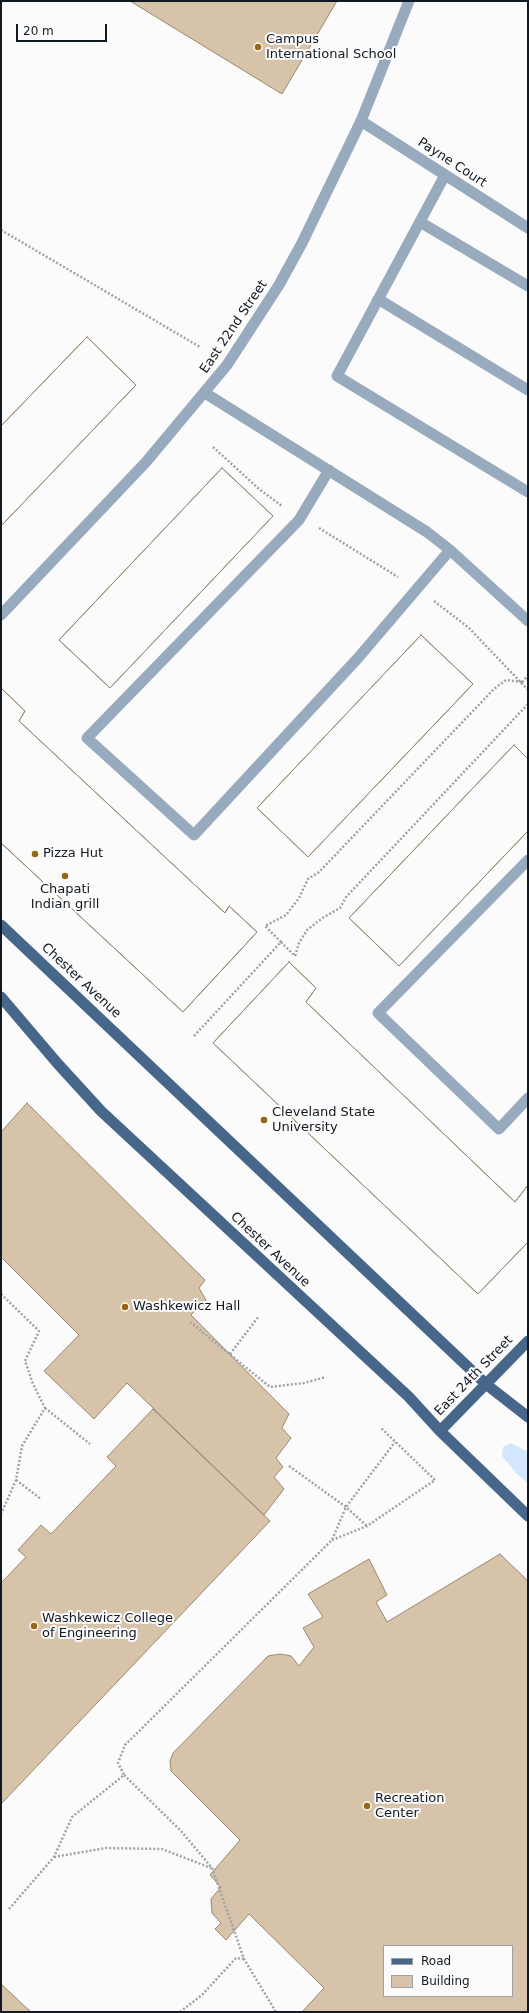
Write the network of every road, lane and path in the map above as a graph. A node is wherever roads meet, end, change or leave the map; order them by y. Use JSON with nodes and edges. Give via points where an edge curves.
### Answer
{"nodes":[{"id":1,"x":409,"y":1,"type":"edge"},
{"id":2,"x":361,"y":121,"type":"junction"},
{"id":3,"x":445,"y":175,"type":"junction"},
{"id":4,"x":420,"y":222,"type":"junction"},
{"id":5,"x":528,"y":228,"type":"edge"},
{"id":6,"x":1,"y":230,"type":"edge"},
{"id":7,"x":528,"y":286,"type":"edge"},
{"id":8,"x":378,"y":299,"type":"junction"},
{"id":9,"x":200,"y":347,"type":"dead end"},
{"id":10,"x":528,"y":390,"type":"edge"},
{"id":11,"x":205,"y":393,"type":"junction"},
{"id":12,"x":213,"y":447,"type":"dead end"},
{"id":13,"x":329,"y":470,"type":"junction"},
{"id":14,"x":528,"y":492,"type":"edge"},
{"id":15,"x":300,"y":516,"type":"junction"},
{"id":16,"x":450,"y":550,"type":"junction"},
{"id":17,"x":417,"y":589,"type":"junction"},
{"id":18,"x":1,"y":615,"type":"edge"},
{"id":19,"x":528,"y":621,"type":"edge"},
{"id":20,"x":528,"y":676,"type":"edge"},
{"id":21,"x":522,"y":682,"type":"junction"},
{"id":22,"x":528,"y":690,"type":"edge"},
{"id":23,"x":528,"y":704,"type":"edge"},
{"id":24,"x":528,"y":860,"type":"edge"},
{"id":25,"x":1,"y":925,"type":"edge"},
{"id":26,"x":281,"y":942,"type":"junction"},
{"id":27,"x":1,"y":997,"type":"edge"},
{"id":28,"x":194,"y":1036,"type":"dead end"},
{"id":29,"x":528,"y":1098,"type":"edge"},
{"id":30,"x":1,"y":1294,"type":"edge"},
{"id":31,"x":259,"y":1316,"type":"dead end"},
{"id":32,"x":190,"y":1322,"type":"dead end"},
{"id":33,"x":528,"y":1341,"type":"edge"},
{"id":34,"x":230,"y":1354,"type":"junction"},
{"id":35,"x":326,"y":1377,"type":"dead end"},
{"id":36,"x":487,"y":1385,"type":"junction"},
{"id":37,"x":46,"y":1408,"type":"junction"},
{"id":38,"x":528,"y":1417,"type":"edge"},
{"id":39,"x":381,"y":1428,"type":"dead end"},
{"id":40,"x":440,"y":1432,"type":"junction"},
{"id":41,"x":395,"y":1442,"type":"junction"},
{"id":42,"x":90,"y":1444,"type":"dead end"},
{"id":43,"x":289,"y":1466,"type":"dead end"},
{"id":44,"x":16,"y":1480,"type":"junction"},
{"id":45,"x":41,"y":1500,"type":"dead end"},
{"id":46,"x":346,"y":1507,"type":"junction"},
{"id":47,"x":1,"y":1514,"type":"edge"},
{"id":48,"x":528,"y":1516,"type":"edge"},
{"id":49,"x":368,"y":1526,"type":"junction"},
{"id":50,"x":332,"y":1540,"type":"junction"},
{"id":51,"x":124,"y":1775,"type":"junction"},
{"id":52,"x":54,"y":1857,"type":"junction"},
{"id":53,"x":212,"y":1868,"type":"junction"},
{"id":54,"x":9,"y":1909,"type":"dead end"},
{"id":55,"x":244,"y":1959,"type":"junction"},
{"id":56,"x":180,"y":2012,"type":"edge"},
{"id":57,"x":276,"y":2012,"type":"edge"}],
"edges":[{"from":1,"to":2,"type":"street","name":"East 22nd Street"},
{"from":2,"to":3,"type":"street","name":"Payne Court"},
{"from":2,"to":11,"type":"street","name":"East 22nd Street","via":[[283,278],[227,365]]},
{"from":3,"to":4,"type":"street"},
{"from":3,"to":5,"type":"street","name":"Payne Court"},
{"from":4,"to":7,"type":"street"},
{"from":4,"to":8,"type":"street"},
{"from":6,"to":9,"type":"path"},
{"from":8,"to":10,"type":"street"},
{"from":8,"to":14,"type":"street","via":[[337,376]]},
{"from":11,"to":13,"type":"street"},
{"from":11,"to":18,"type":"street","name":"East 22nd Street","via":[[146,462]]},
{"from":12,"to":15,"type":"path","via":[[260,489]]},
{"from":13,"to":15,"type":"street"},
{"from":13,"to":16,"type":"street","via":[[427,532]]},
{"from":15,"to":17,"type":"path"},
{"from":15,"to":17,"type":"street","via":[[87,738],[194,834],[358,658]]},
{"from":16,"to":17,"type":"street"},
{"from":16,"to":19,"type":"street"},
{"from":17,"to":21,"type":"path","via":[[469,628]]},
{"from":20,"to":21,"type":"path"},
{"from":21,"to":22,"type":"path"},
{"from":21,"to":26,"type":"path","via":[[506,680],[494,689],[319,872],[308,879],[299,898],[286,915],[265,926]]},
{"from":23,"to":26,"type":"path","via":[[346,897],[340,908],[307,930],[295,956]]},
{"from":24,"to":29,"type":"street","via":[[378,1013],[498,1129]]},
{"from":25,"to":36,"type":"main road","name":"Chester Avenue"},
{"from":26,"to":28,"type":"path"},
{"from":27,"to":40,"type":"main road","name":"Chester Avenue","via":[[101,1111],[409,1397]]},
{"from":30,"to":37,"type":"path","via":[[39,1332],[25,1361],[33,1384]]},
{"from":31,"to":34,"type":"path"},
{"from":32,"to":34,"type":"path"},
{"from":33,"to":36,"type":"main road","name":"East 24th Street"},
{"from":34,"to":35,"type":"path","via":[[270,1387],[304,1383]]},
{"from":36,"to":38,"type":"main road","name":"Chester Avenue"},
{"from":36,"to":40,"type":"main road","name":"East 24th Street"},
{"from":37,"to":42,"type":"path"},
{"from":37,"to":44,"type":"path","via":[[22,1446]]},
{"from":39,"to":41,"type":"path"},
{"from":40,"to":48,"type":"main road","name":"Chester Avenue"},
{"from":41,"to":46,"type":"path"},
{"from":41,"to":49,"type":"path","via":[[435,1480]]},
{"from":43,"to":46,"type":"path"},
{"from":44,"to":45,"type":"path"},
{"from":44,"to":47,"type":"path"},
{"from":46,"to":49,"type":"path"},
{"from":46,"to":50,"type":"path"},
{"from":49,"to":50,"type":"path"},
{"from":50,"to":51,"type":"path","via":[[125,1745],[118,1763]]},
{"from":51,"to":52,"type":"path","via":[[72,1817]]},
{"from":51,"to":53,"type":"path","via":[[181,1831]]},
{"from":52,"to":53,"type":"path","via":[[106,1848],[162,1848]]},
{"from":52,"to":54,"type":"path"},
{"from":53,"to":55,"type":"path"},
{"from":55,"to":56,"type":"path","via":[[236,1958],[202,1995]]},
{"from":55,"to":57,"type":"path"}]}
